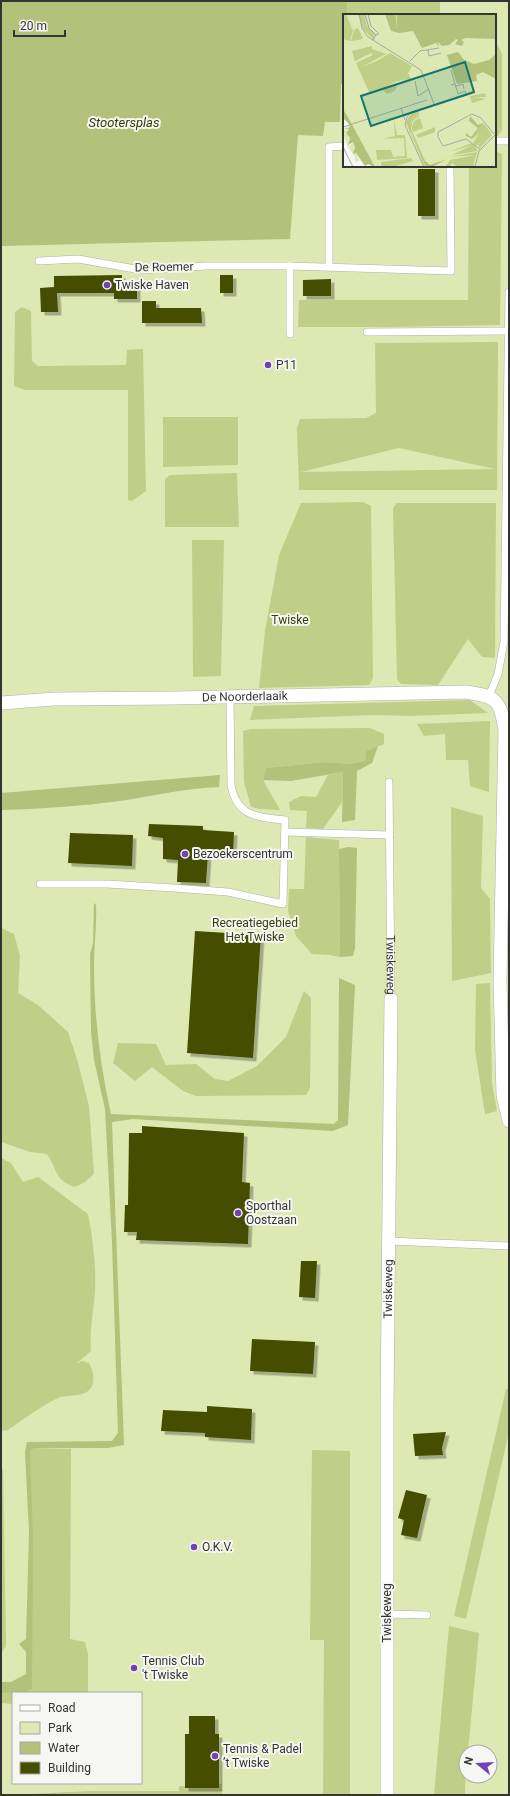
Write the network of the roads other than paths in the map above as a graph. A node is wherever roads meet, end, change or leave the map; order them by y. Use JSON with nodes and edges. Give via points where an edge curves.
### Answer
{"nodes":[{"id":1,"x":496,"y":141,"type":"edge"},
{"id":2,"x":509,"y":141,"type":"edge"},
{"id":3,"x":343,"y":146,"type":"edge"},
{"id":4,"x":450,"y":167,"type":"edge"},
{"id":5,"x":39,"y":261,"type":"dead end"},
{"id":6,"x":290,"y":266,"type":"junction"},
{"id":7,"x":329,"y":267,"type":"junction"},
{"id":8,"x":509,"y":292,"type":"edge"},
{"id":9,"x":509,"y":331,"type":"edge"},
{"id":10,"x":367,"y":332,"type":"dead end"},
{"id":11,"x":290,"y":334,"type":"dead end"},
{"id":12,"x":230,"y":696,"type":"junction"},
{"id":13,"x":489,"y":696,"type":"junction"},
{"id":14,"x":1,"y":703,"type":"edge"},
{"id":15,"x":389,"y":782,"type":"dead end"},
{"id":16,"x":285,"y":832,"type":"junction"},
{"id":17,"x":390,"y":835,"type":"junction"},
{"id":18,"x":40,"y":884,"type":"dead end"},
{"id":19,"x":391,"y":999,"type":"joint"},
{"id":20,"x":509,"y":1121,"type":"edge"},
{"id":21,"x":388,"y":1241,"type":"junction"},
{"id":22,"x":509,"y":1246,"type":"edge"},
{"id":23,"x":386,"y":1614,"type":"junction"},
{"id":24,"x":427,"y":1615,"type":"dead end"},
{"id":25,"x":387,"y":1795,"type":"edge"}],
"edges":[{"from":1,"to":2,"type":"lane"},
{"from":3,"to":7,"type":"lane","via":[[329,147]]},
{"from":4,"to":7,"type":"lane","name":"De Roemer","via":[[451,271]]},
{"from":5,"to":6,"type":"lane","name":"De Roemer","via":[[78,259],[141,270],[206,266]]},
{"from":6,"to":7,"type":"lane","name":"De Roemer"},
{"from":6,"to":11,"type":"lane"},
{"from":8,"to":9,"type":"lane"},
{"from":9,"to":10,"type":"lane"},
{"from":9,"to":13,"type":"lane","via":[[504,642],[498,674]]},
{"from":12,"to":13,"type":"street","name":"De Noorderlaaik","via":[[465,692]]},
{"from":12,"to":14,"type":"street","name":"De Noorderlaaik","via":[[54,699]]},
{"from":12,"to":16,"type":"lane","via":[[230,785],[233,797],[237,805],[246,812],[265,818],[285,820]]},
{"from":13,"to":20,"type":"street","via":[[502,710],[505,730],[500,980],[503,1094]]},
{"from":15,"to":17,"type":"lane","name":"Twiskeweg"},
{"from":16,"to":17,"type":"lane"},
{"from":16,"to":18,"type":"lane","via":[[282,904],[228,892],[181,888]]},
{"from":17,"to":19,"type":"lane","name":"Twiskeweg"},
{"from":19,"to":21,"type":"street","name":"Twiskeweg"},
{"from":21,"to":22,"type":"lane"},
{"from":21,"to":23,"type":"street","name":"Twiskeweg"},
{"from":23,"to":24,"type":"lane"},
{"from":23,"to":25,"type":"street","name":"Twiskeweg"}]}
